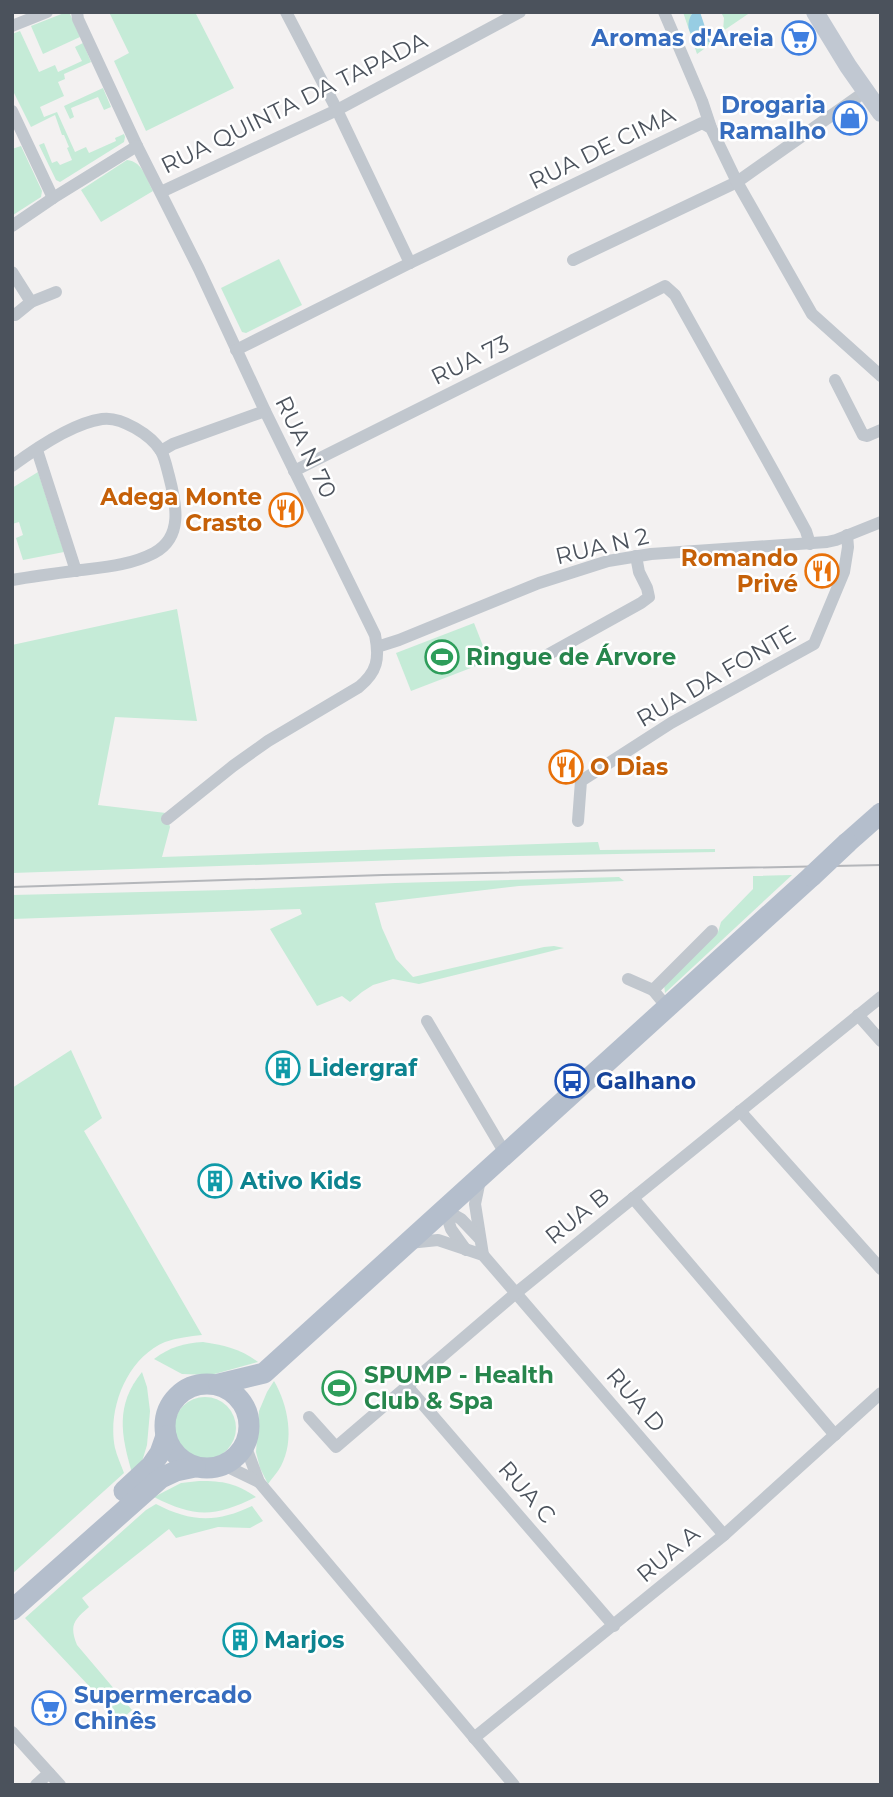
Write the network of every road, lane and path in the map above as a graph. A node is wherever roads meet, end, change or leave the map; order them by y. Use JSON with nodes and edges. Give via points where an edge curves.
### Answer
{"nodes":[{"id":1,"x":47,"y":12,"type":"edge"},
{"id":2,"x":78,"y":12,"type":"edge"},
{"id":3,"x":286,"y":12,"type":"edge"},
{"id":4,"x":520,"y":12,"type":"edge"},
{"id":5,"x":664,"y":12,"type":"edge"},
{"id":6,"x":808,"y":12,"type":"edge"},
{"id":7,"x":815,"y":12,"type":"edge"},
{"id":8,"x":500,"y":17,"type":"edge"},
{"id":9,"x":12,"y":26,"type":"edge"},
{"id":10,"x":848,"y":66,"type":"junction"},
{"id":11,"x":866,"y":91,"type":"junction"},
{"id":12,"x":337,"y":110,"type":"junction"},
{"id":13,"x":12,"y":111,"type":"edge"},
{"id":14,"x":881,"y":113,"type":"edge"},
{"id":15,"x":711,"y":128,"type":"junction"},
{"id":16,"x":137,"y":146,"type":"junction"},
{"id":17,"x":737,"y":182,"type":"junction"},
{"id":18,"x":161,"y":192,"type":"junction"},
{"id":19,"x":52,"y":198,"type":"junction"},
{"id":20,"x":12,"y":226,"type":"edge"},
{"id":21,"x":573,"y":260,"type":"dead end"},
{"id":22,"x":410,"y":263,"type":"junction"},
{"id":23,"x":12,"y":272,"type":"edge"},
{"id":24,"x":56,"y":292,"type":"dead end"},
{"id":25,"x":31,"y":302,"type":"junction"},
{"id":26,"x":15,"y":315,"type":"dead end"},
{"id":27,"x":236,"y":350,"type":"junction"},
{"id":28,"x":881,"y":376,"type":"edge"},
{"id":29,"x":835,"y":380,"type":"dead end"},
{"id":30,"x":265,"y":411,"type":"junction"},
{"id":31,"x":881,"y":430,"type":"edge"},
{"id":32,"x":37,"y":450,"type":"junction"},
{"id":33,"x":161,"y":451,"type":"junction"},
{"id":34,"x":12,"y":466,"type":"edge"},
{"id":35,"x":294,"y":471,"type":"junction"},
{"id":36,"x":881,"y":522,"type":"edge"},
{"id":37,"x":847,"y":535,"type":"junction"},
{"id":38,"x":810,"y":544,"type":"junction"},
{"id":39,"x":636,"y":556,"type":"junction"},
{"id":40,"x":76,"y":571,"type":"junction"},
{"id":41,"x":12,"y":580,"type":"edge"},
{"id":42,"x":377,"y":647,"type":"junction"},
{"id":43,"x":540,"y":659,"type":"dead end"},
{"id":44,"x":881,"y":813,"type":"edge"},
{"id":45,"x":167,"y":819,"type":"dead end"},
{"id":46,"x":578,"y":821,"type":"dead end"},
{"id":47,"x":712,"y":931,"type":"dead end"},
{"id":48,"x":628,"y":979,"type":"dead end"},
{"id":49,"x":653,"y":990,"type":"junction"},
{"id":50,"x":881,"y":997,"type":"edge"},
{"id":51,"x":667,"y":1007,"type":"junction"},
{"id":52,"x":858,"y":1015,"type":"junction"},
{"id":53,"x":427,"y":1021,"type":"dead end"},
{"id":54,"x":881,"y":1041,"type":"edge"},
{"id":55,"x":740,"y":1111,"type":"junction"},
{"id":56,"x":506,"y":1155,"type":"junction"},
{"id":57,"x":480,"y":1179,"type":"junction"},
{"id":58,"x":633,"y":1198,"type":"junction"},
{"id":59,"x":445,"y":1210,"type":"junction"},
{"id":60,"x":480,"y":1240,"type":"junction"},
{"id":61,"x":409,"y":1243,"type":"junction"},
{"id":62,"x":466,"y":1250,"type":"junction"},
{"id":63,"x":483,"y":1255,"type":"junction"},
{"id":64,"x":881,"y":1269,"type":"edge"},
{"id":65,"x":516,"y":1293,"type":"junction"},
{"id":66,"x":264,"y":1373,"type":"junction"},
{"id":67,"x":219,"y":1384,"type":"junction"},
{"id":68,"x":407,"y":1386,"type":"junction"},
{"id":69,"x":881,"y":1393,"type":"edge"},
{"id":70,"x":248,"y":1416,"type":"junction"},
{"id":71,"x":309,"y":1417,"type":"dead end"},
{"id":72,"x":835,"y":1435,"type":"junction"},
{"id":73,"x":166,"y":1436,"type":"junction"},
{"id":74,"x":245,"y":1445,"type":"junction"},
{"id":75,"x":224,"y":1465,"type":"junction"},
{"id":76,"x":195,"y":1467,"type":"junction"},
{"id":77,"x":259,"y":1482,"type":"junction"},
{"id":78,"x":724,"y":1535,"type":"junction"},
{"id":79,"x":47,"y":1561,"type":"junction"},
{"id":80,"x":12,"y":1591,"type":"edge"},
{"id":81,"x":12,"y":1597,"type":"edge"},
{"id":82,"x":12,"y":1610,"type":"edge"},
{"id":83,"x":614,"y":1626,"type":"junction"},
{"id":84,"x":12,"y":1732,"type":"edge"},
{"id":85,"x":474,"y":1738,"type":"junction"},
{"id":86,"x":49,"y":1773,"type":"junction"},
{"id":87,"x":36,"y":1785,"type":"edge"},
{"id":88,"x":60,"y":1785,"type":"edge"},
{"id":89,"x":514,"y":1785,"type":"edge"}],
"edges":[{"from":1,"to":9,"type":"street"},
{"from":2,"to":16,"type":"street","name":"RUA N 70"},
{"from":3,"to":12,"type":"street"},
{"from":4,"to":8,"type":"street","name":"RUA QUINTA DA TAPADA"},
{"from":5,"to":15,"type":"street"},
{"from":6,"to":10,"type":"street"},
{"from":7,"to":10,"type":"street"},
{"from":8,"to":12,"type":"street","name":"RUA QUINTA DA TAPADA"},
{"from":10,"to":11,"type":"street"},
{"from":11,"to":14,"type":"street"},
{"from":11,"to":17,"type":"street"},
{"from":12,"to":18,"type":"street","name":"RUA QUINTA DA TAPADA"},
{"from":12,"to":22,"type":"street"},
{"from":13,"to":19,"type":"street"},
{"from":15,"to":17,"type":"street","name":"RUA DE CIMA"},
{"from":15,"to":22,"type":"street","name":"RUA DE CIMA","via":[[702,122]]},
{"from":16,"to":18,"type":"street","name":"RUA N 70"},
{"from":16,"to":19,"type":"street"},
{"from":17,"to":21,"type":"street"},
{"from":17,"to":28,"type":"street","name":"RUA DE CIMA","via":[[812,314]]},
{"from":18,"to":27,"type":"street","name":"RUA N 70"},
{"from":19,"to":20,"type":"street"},
{"from":22,"to":27,"type":"street","name":"RUA DE CIMA"},
{"from":23,"to":25,"type":"street"},
{"from":24,"to":25,"type":"street"},
{"from":25,"to":26,"type":"street"},
{"from":27,"to":30,"type":"street","name":"RUA N 70"},
{"from":29,"to":31,"type":"street","via":[[863,435]]},
{"from":30,"to":33,"type":"street"},
{"from":30,"to":35,"type":"street","name":"RUA N 70"},
{"from":32,"to":33,"type":"street","via":[[69,430],[116,419],[137,429]]},
{"from":32,"to":34,"type":"street"},
{"from":32,"to":40,"type":"street"},
{"from":33,"to":40,"type":"street","via":[[176,506],[172,536],[155,553],[127,564]]},
{"from":35,"to":38,"type":"street","name":"RUA 73","via":[[665,286],[688,319]]},
{"from":35,"to":42,"type":"street","name":"RUA N 70"},
{"from":36,"to":37,"type":"street"},
{"from":37,"to":38,"type":"street","name":"RUA N 2"},
{"from":37,"to":46,"type":"street","name":"RUA DA FONTE","via":[[845,572],[814,644],[671,723],[581,781]]},
{"from":38,"to":39,"type":"street","name":"RUA N 2"},
{"from":39,"to":42,"type":"street","name":"RUA N 2","via":[[563,574]]},
{"from":39,"to":43,"type":"street","via":[[649,597]]},
{"from":40,"to":41,"type":"street"},
{"from":42,"to":45,"type":"street","via":[[371,677],[359,687],[268,741]]},
{"from":44,"to":51,"type":"main road","bridge":true},
{"from":47,"to":49,"type":"street"},
{"from":48,"to":49,"type":"street"},
{"from":49,"to":51,"type":"street"},
{"from":50,"to":52,"type":"street","name":"RUA B"},
{"from":51,"to":56,"type":"main road"},
{"from":52,"to":54,"type":"street"},
{"from":52,"to":55,"type":"street","name":"RUA B"},
{"from":53,"to":56,"type":"street"},
{"from":55,"to":58,"type":"street","name":"RUA B"},
{"from":55,"to":64,"type":"street"},
{"from":56,"to":57,"type":"main road"},
{"from":57,"to":59,"type":"main road"},
{"from":57,"to":60,"type":"street","via":[[474,1204]]},
{"from":58,"to":65,"type":"street","name":"RUA B"},
{"from":58,"to":72,"type":"street"},
{"from":59,"to":60,"type":"street","via":[[461,1219]]},
{"from":59,"to":61,"type":"main road"},
{"from":59,"to":62,"type":"street","via":[[451,1229]]},
{"from":60,"to":63,"type":"street"},
{"from":61,"to":62,"type":"street","via":[[439,1240]]},
{"from":61,"to":66,"type":"main road"},
{"from":62,"to":63,"type":"street"},
{"from":63,"to":65,"type":"street","name":"RUA D"},
{"from":65,"to":68,"type":"street","name":"RUA B"},
{"from":65,"to":78,"type":"street","name":"RUA D"},
{"from":66,"to":67,"type":"main road"},
{"from":66,"to":70,"type":"main road"},
{"from":67,"to":70,"type":"main road","via":[[243,1402]]},
{"from":67,"to":73,"type":"main road","via":[[190,1386],[178,1395],[169,1406]]},
{"from":68,"to":71,"type":"street","name":"RUA B","via":[[336,1447]]},
{"from":68,"to":83,"type":"street","name":"RUA C"},
{"from":69,"to":72,"type":"street","name":"RUA A"},
{"from":70,"to":74,"type":"main road"},
{"from":72,"to":78,"type":"street","name":"RUA A"},
{"from":73,"to":76,"type":"main road","via":[[176,1455]]},
{"from":73,"to":79,"type":"main road","via":[[151,1466]]},
{"from":74,"to":75,"type":"main road"},
{"from":74,"to":77,"type":"street"},
{"from":75,"to":76,"type":"main road"},
{"from":75,"to":77,"type":"street"},
{"from":76,"to":82,"type":"main road","via":[[160,1478]]},
{"from":77,"to":85,"type":"street"},
{"from":78,"to":83,"type":"street","name":"RUA A"},
{"from":79,"to":80,"type":"main road"},
{"from":79,"to":81,"type":"main road"},
{"from":83,"to":85,"type":"street","name":"RUA A"},
{"from":84,"to":86,"type":"street"},
{"from":85,"to":89,"type":"street"},
{"from":86,"to":87,"type":"street"},
{"from":86,"to":88,"type":"street"}]}
